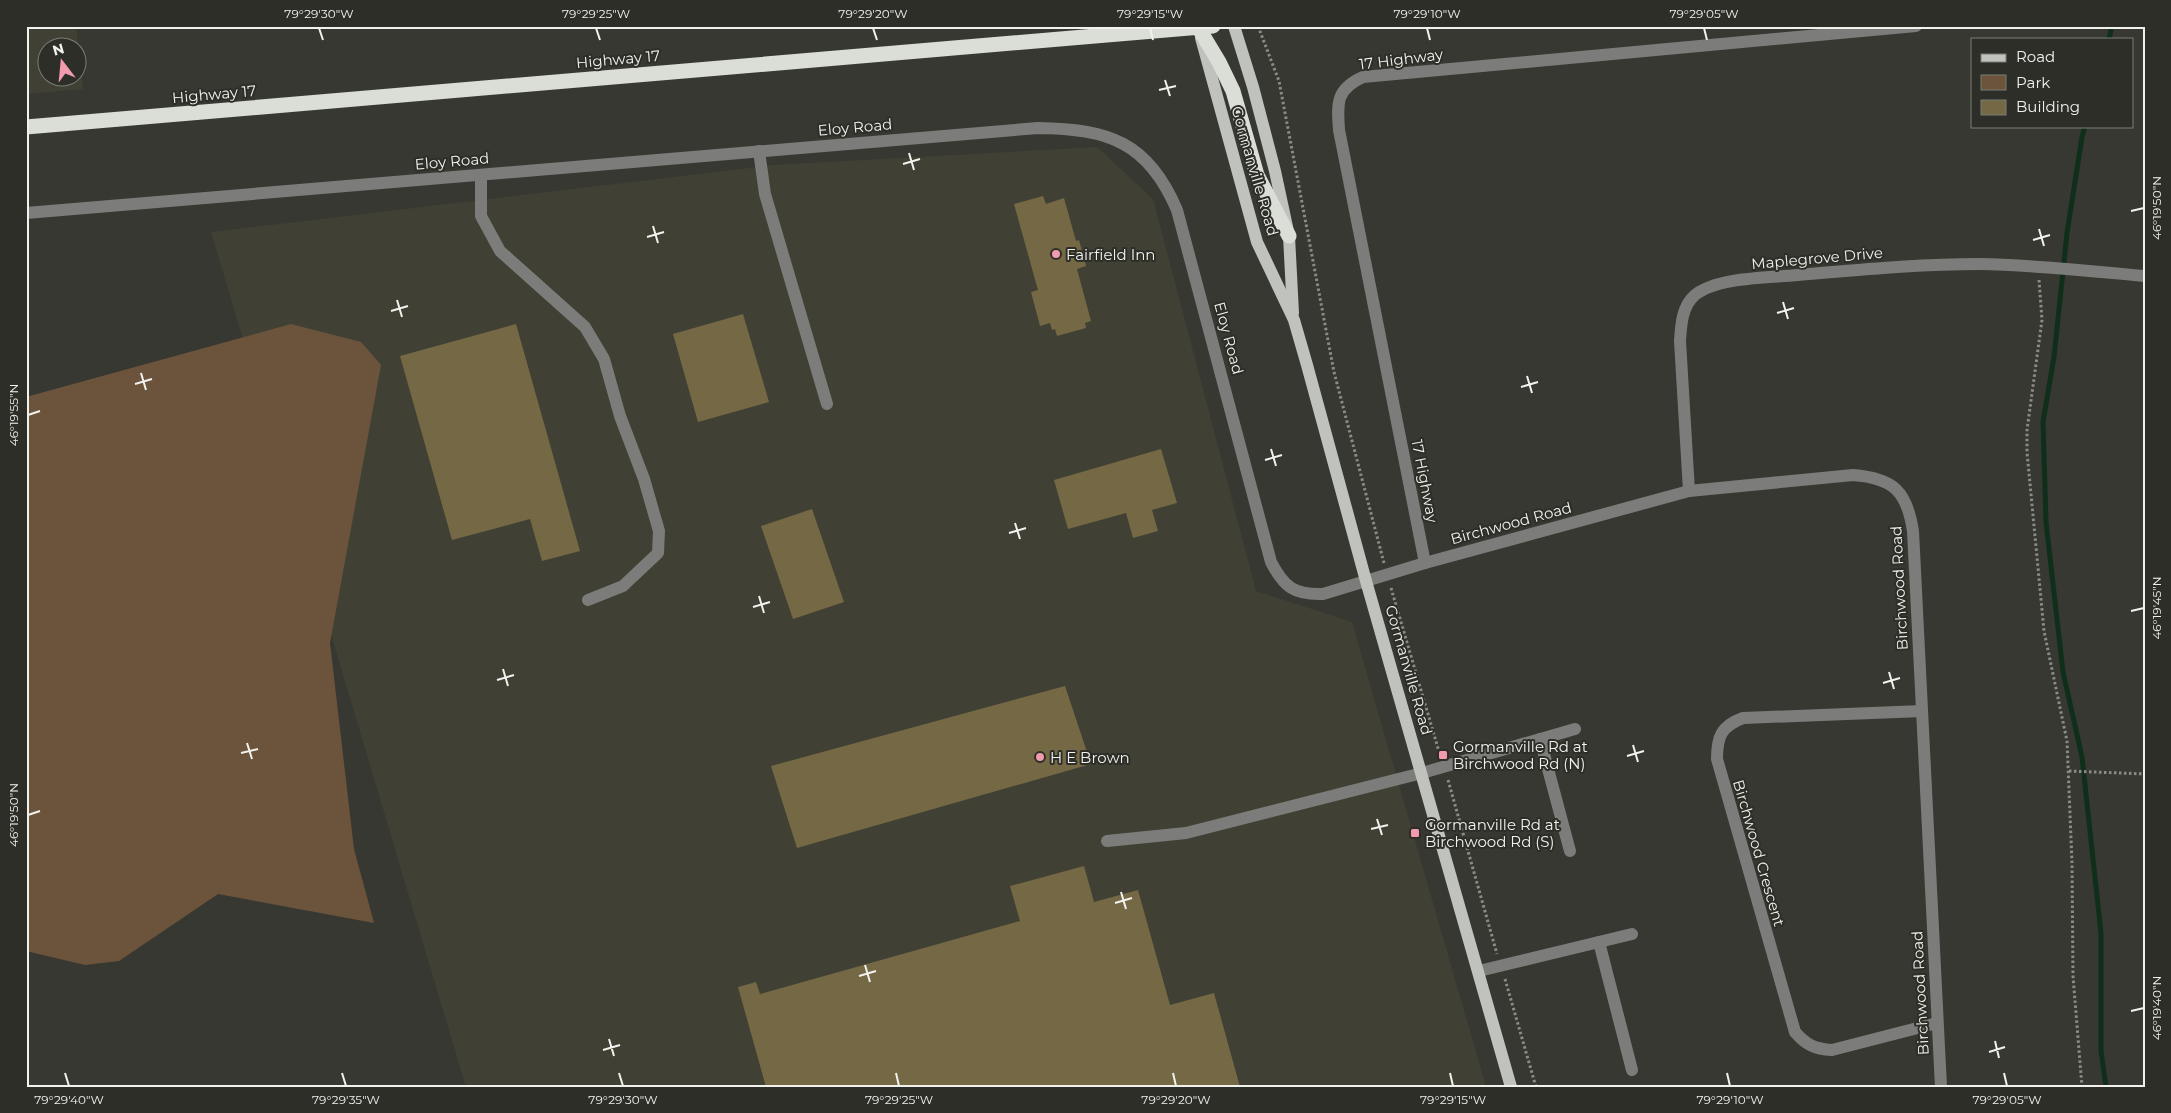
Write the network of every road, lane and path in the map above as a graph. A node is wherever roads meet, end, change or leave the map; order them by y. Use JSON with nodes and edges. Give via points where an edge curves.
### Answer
{"nodes":[{"id":1,"x":1234,"y":26,"type":"edge"},
{"id":2,"x":1916,"y":26,"type":"edge"},
{"id":3,"x":1203,"y":27,"type":"edge"},
{"id":4,"x":26,"y":127,"type":"edge"},
{"id":5,"x":759,"y":151,"type":"junction"},
{"id":6,"x":480,"y":175,"type":"junction"},
{"id":7,"x":26,"y":213,"type":"edge"},
{"id":8,"x":1288,"y":236,"type":"junction"},
{"id":9,"x":2038,"y":266,"type":"junction"},
{"id":10,"x":2145,"y":276,"type":"edge"},
{"id":11,"x":1294,"y":320,"type":"junction"},
{"id":12,"x":827,"y":404,"type":"dead end"},
{"id":13,"x":1689,"y":491,"type":"junction"},
{"id":14,"x":1425,"y":564,"type":"junction"},
{"id":15,"x":1366,"y":581,"type":"junction"},
{"id":16,"x":588,"y":600,"type":"dead end"},
{"id":17,"x":1922,"y":711,"type":"junction"},
{"id":18,"x":1575,"y":729,"type":"dead end"},
{"id":19,"x":1540,"y":739,"type":"junction"},
{"id":20,"x":1422,"y":772,"type":"junction"},
{"id":21,"x":2068,"y":772,"type":"junction"},
{"id":22,"x":2145,"y":774,"type":"edge"},
{"id":23,"x":1107,"y":841,"type":"dead end"},
{"id":24,"x":1570,"y":851,"type":"dead end"},
{"id":25,"x":1632,"y":934,"type":"dead end"},
{"id":26,"x":1599,"y":942,"type":"junction"},
{"id":27,"x":1479,"y":971,"type":"junction"},
{"id":28,"x":1938,"y":1023,"type":"junction"},
{"id":29,"x":1632,"y":1070,"type":"dead end"},
{"id":30,"x":1511,"y":1087,"type":"edge"},
{"id":31,"x":1941,"y":1087,"type":"edge"},
{"id":32,"x":2082,"y":1087,"type":"edge"}],
"edges":[{"from":1,"to":8,"type":"main road","name":"Gormanville Road","via":[[1260,115]]},
{"from":2,"to":14,"type":"street","name":"17 Highway","via":[[1363,77],[1344,89],[1339,98],[1339,130]]},
{"from":3,"to":4,"type":"highway","name":"Highway 17"},
{"from":3,"to":8,"type":"highway","via":[[1233,91],[1256,175]]},
{"from":3,"to":11,"type":"main road","name":"Gormanville Road","via":[[1257,242]]},
{"from":5,"to":6,"type":"street","name":"Eloy Road"},
{"from":5,"to":12,"type":"street","via":[[765,194]]},
{"from":5,"to":15,"type":"street","name":"Eloy Road","via":[[1065,128],[1100,134],[1142,156],[1156,170],[1178,210],[1271,562],[1280,579],[1292,589],[1307,594],[1323,594]]},
{"from":6,"to":7,"type":"street","name":"Eloy Road"},
{"from":6,"to":16,"type":"street","via":[[481,216],[500,251],[585,327],[604,359],[659,530],[658,553],[623,586]]},
{"from":8,"to":11,"type":"main road","name":"Gormanville Road"},
{"from":9,"to":10,"type":"street","name":"Maplegrove Drive"},
{"from":9,"to":13,"type":"street","name":"Maplegrove Drive","via":[[1934,266],[1776,277],[1725,283],[1694,296],[1686,306],[1680,341]]},
{"from":9,"to":21,"type":"path","via":[[2042,320],[2027,452],[2044,630],[2067,741]]},
{"from":11,"to":15,"type":"main road","name":"Gormanville Road"},
{"from":13,"to":14,"type":"street","name":"Birchwood Road"},
{"from":13,"to":17,"type":"street","name":"Birchwood Road","via":[[1853,475],[1868,476],[1897,488],[1906,500],[1913,530]]},
{"from":14,"to":15,"type":"street","name":"Birchwood Road"},
{"from":15,"to":20,"type":"main road","name":"Gormanville Road"},
{"from":17,"to":28,"type":"street","name":"Birchwood Road"},
{"from":17,"to":28,"type":"street","name":"Birchwood Crescent","via":[[1742,718],[1722,731],[1717,744],[1717,759],[1795,1032],[1804,1043],[1817,1049],[1832,1050]]},
{"from":18,"to":19,"type":"street"},
{"from":19,"to":20,"type":"street"},
{"from":19,"to":24,"type":"street"},
{"from":20,"to":23,"type":"street","via":[[1186,833]]},
{"from":20,"to":27,"type":"main road","name":"Gormanville Road"},
{"from":21,"to":22,"type":"path"},
{"from":21,"to":32,"type":"path","via":[[2072,976]]},
{"from":25,"to":26,"type":"street"},
{"from":26,"to":27,"type":"street"},
{"from":26,"to":29,"type":"street"},
{"from":27,"to":30,"type":"main road","name":"Gormanville Road"},
{"from":28,"to":31,"type":"street","name":"Birchwood Road"}]}
